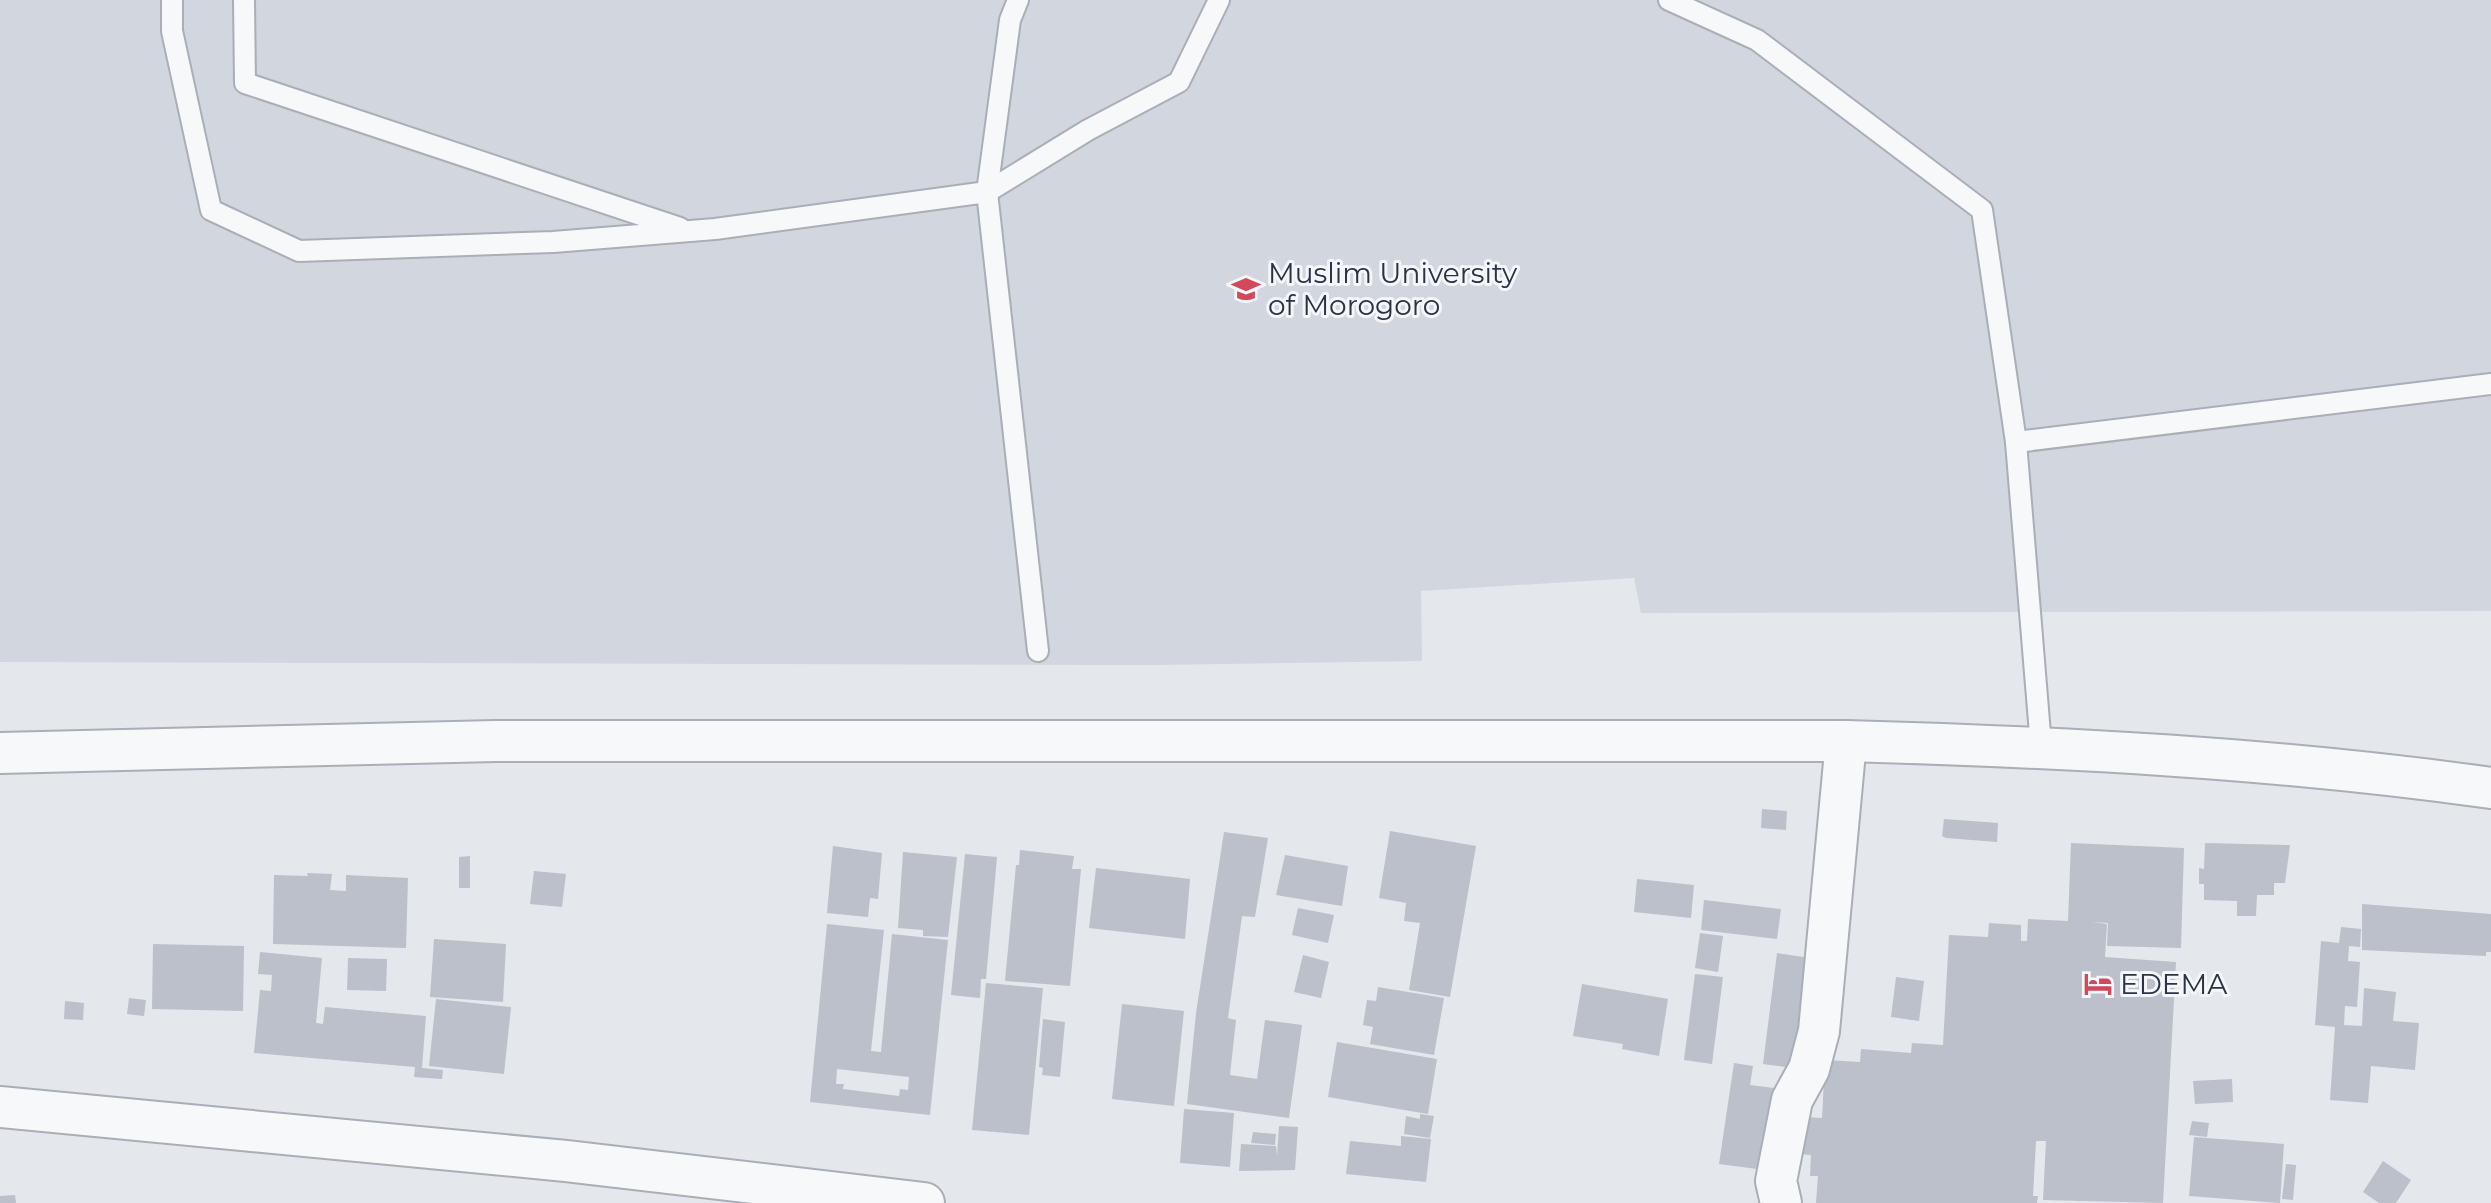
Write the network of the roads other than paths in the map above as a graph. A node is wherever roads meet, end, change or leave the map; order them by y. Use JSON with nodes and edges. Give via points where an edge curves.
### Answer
{"nodes":[{"id":1,"x":172,"y":0,"type":"edge"},
{"id":2,"x":244,"y":0,"type":"edge"},
{"id":3,"x":1018,"y":0,"type":"edge"},
{"id":4,"x":1219,"y":0,"type":"edge"},
{"id":5,"x":1669,"y":0,"type":"edge"},
{"id":6,"x":987,"y":192,"type":"junction"},
{"id":7,"x":688,"y":231,"type":"junction"},
{"id":8,"x":2491,"y":384,"type":"edge"},
{"id":9,"x":2016,"y":442,"type":"junction"},
{"id":10,"x":1038,"y":651,"type":"dead end"},
{"id":11,"x":1846,"y":741,"type":"junction"},
{"id":12,"x":2041,"y":746,"type":"junction"},
{"id":13,"x":0,"y":753,"type":"edge"},
{"id":14,"x":2491,"y":788,"type":"edge"},
{"id":15,"x":0,"y":1107,"type":"edge"},
{"id":16,"x":924,"y":1203,"type":"edge"},
{"id":17,"x":1781,"y":1203,"type":"edge"}],
"edges":[{"from":1,"to":7,"type":"lane","via":[[172,31],[211,210],[299,251],[553,242]]},
{"from":2,"to":7,"type":"lane","via":[[245,83]]},
{"from":3,"to":6,"type":"lane","via":[[1010,20]]},
{"from":4,"to":6,"type":"lane","via":[[1179,82]]},
{"from":5,"to":9,"type":"lane","via":[[1757,40],[1982,210]]},
{"from":6,"to":7,"type":"lane"},
{"from":6,"to":10,"type":"lane"},
{"from":8,"to":9,"type":"lane"},
{"from":9,"to":12,"type":"lane"},
{"from":11,"to":12,"type":"street"},
{"from":11,"to":13,"type":"street","via":[[495,741]]},
{"from":11,"to":17,"type":"street","via":[[1819,1031],[1809,1069],[1792,1100],[1776,1181]]},
{"from":12,"to":14,"type":"street","via":[[2378,772]]},
{"from":15,"to":16,"type":"street","via":[[566,1161]]}]}
